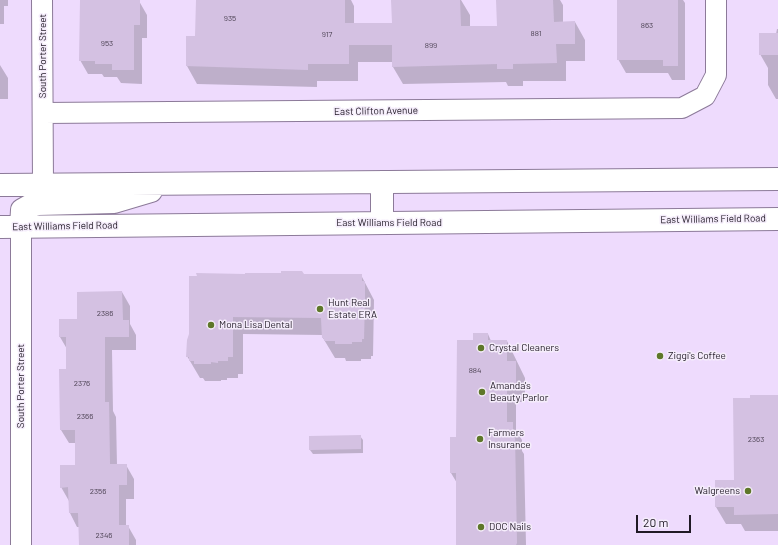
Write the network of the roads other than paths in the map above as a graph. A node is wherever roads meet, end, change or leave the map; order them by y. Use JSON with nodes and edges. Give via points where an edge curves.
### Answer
{"nodes":[{"id":1,"x":42,"y":0,"type":"edge"},
{"id":2,"x":716,"y":0,"type":"edge"},
{"id":3,"x":43,"y":114,"type":"junction"},
{"id":4,"x":778,"y":178,"type":"edge"},
{"id":5,"x":382,"y":182,"type":"junction"},
{"id":6,"x":178,"y":183,"type":"junction"},
{"id":7,"x":43,"y":184,"type":"junction"},
{"id":8,"x":0,"y":185,"type":"edge"},
{"id":9,"x":778,"y":219,"type":"edge"},
{"id":10,"x":382,"y":223,"type":"junction"},
{"id":11,"x":10,"y":227,"type":"edge"},
{"id":12,"x":21,"y":545,"type":"edge"}],
"edges":[{"from":1,"to":3,"type":"street","name":"South Porter Street"},
{"from":2,"to":3,"type":"street","name":"East Clifton Avenue","via":[[716,75],[706,96],[682,108]]},
{"from":3,"to":7,"type":"street","name":"South Porter Street"},
{"from":4,"to":5,"type":"main road"},
{"from":5,"to":6,"type":"main road"},
{"from":5,"to":10,"type":"main road"},
{"from":6,"to":7,"type":"main road"},
{"from":6,"to":11,"type":"main road","via":[[114,202],[33,205],[22,210]]},
{"from":7,"to":8,"type":"main road"},
{"from":9,"to":10,"type":"main road","name":"East Williams Field Road"},
{"from":10,"to":11,"type":"main road","name":"East Williams Field Road"},
{"from":11,"to":12,"type":"street","name":"South Porter Street"}]}
